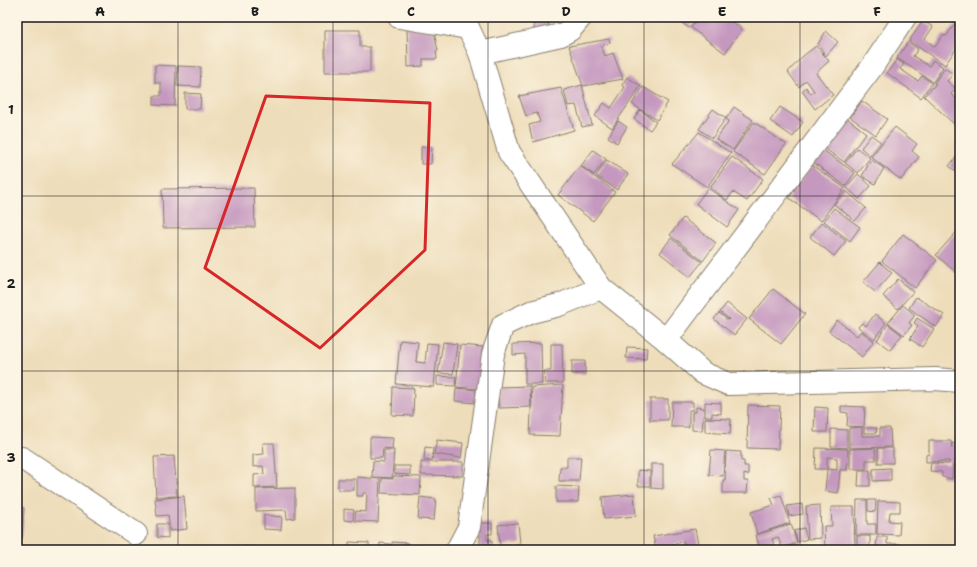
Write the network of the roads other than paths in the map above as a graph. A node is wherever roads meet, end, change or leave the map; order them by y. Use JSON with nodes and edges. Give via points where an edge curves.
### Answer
{"nodes":[{"id":1,"x":399,"y":17,"type":"edge"},
{"id":2,"x":581,"y":17,"type":"edge"},
{"id":3,"x":905,"y":17,"type":"edge"},
{"id":4,"x":434,"y":19,"type":"edge"},
{"id":5,"x":465,"y":22,"type":"edge"},
{"id":6,"x":480,"y":53,"type":"junction"},
{"id":7,"x":601,"y":288,"type":"junction"},
{"id":8,"x":666,"y":340,"type":"junction"},
{"id":9,"x":960,"y":381,"type":"edge"},
{"id":10,"x":17,"y":458,"type":"edge"},
{"id":11,"x":136,"y":534,"type":"dead end"},
{"id":12,"x":457,"y":550,"type":"edge"}],
"edges":[{"from":1,"to":4,"type":"street"},
{"from":2,"to":6,"type":"street","via":[[570,30],[561,35]]},
{"from":3,"to":8,"type":"street","via":[[872,67]]},
{"from":4,"to":5,"type":"street"},
{"from":5,"to":6,"type":"street"},
{"from":6,"to":7,"type":"street","via":[[508,152]]},
{"from":7,"to":8,"type":"street"},
{"from":7,"to":12,"type":"street","via":[[559,305],[531,312],[503,325],[493,354],[468,527]]},
{"from":8,"to":9,"type":"street","via":[[703,373],[728,384],[935,379]]},
{"from":10,"to":11,"type":"street","via":[[22,458]]}]}
